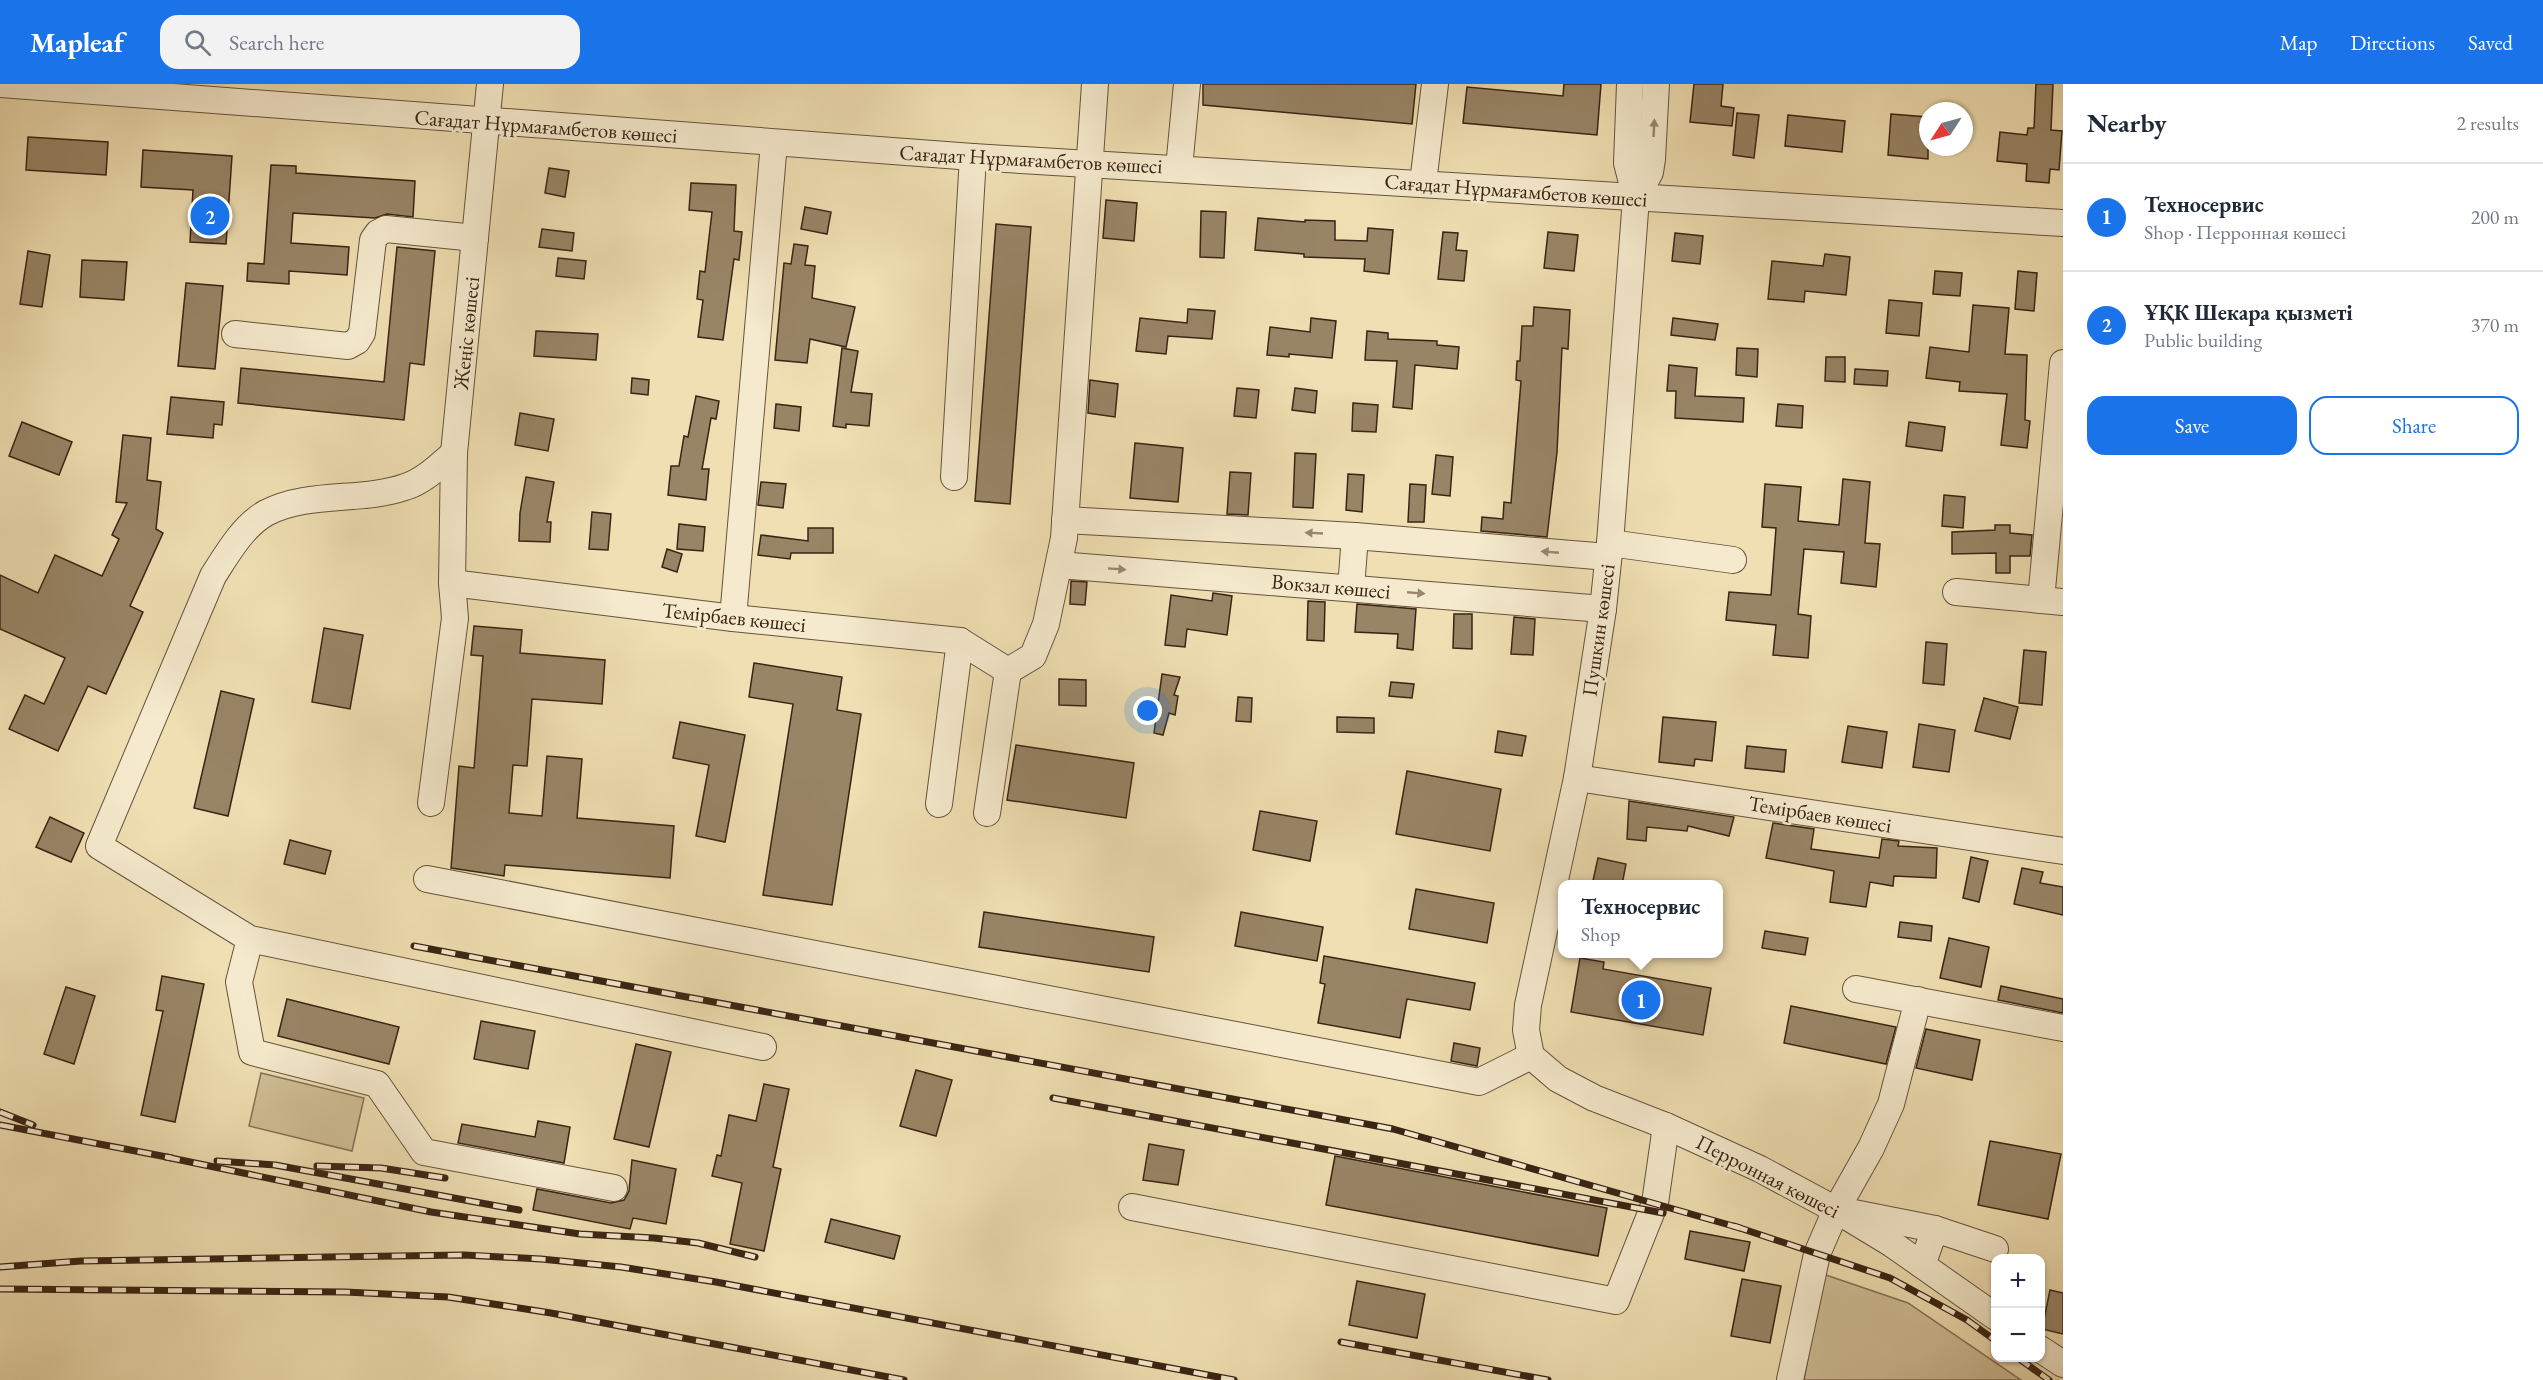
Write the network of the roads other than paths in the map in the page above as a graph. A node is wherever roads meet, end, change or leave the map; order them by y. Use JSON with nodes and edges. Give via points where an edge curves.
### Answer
{"nodes":[{"id":1,"x":0,"y":84,"type":"edge"},
{"id":2,"x":490,"y":84,"type":"edge"},
{"id":3,"x":1095,"y":84,"type":"edge"},
{"id":4,"x":1187,"y":84,"type":"edge"},
{"id":5,"x":1436,"y":84,"type":"edge"},
{"id":6,"x":1630,"y":84,"type":"edge"},
{"id":7,"x":1656,"y":84,"type":"edge"},
{"id":8,"x":487,"y":121,"type":"junction"},
{"id":9,"x":774,"y":142,"type":"junction"},
{"id":10,"x":973,"y":157,"type":"junction"},
{"id":11,"x":1090,"y":164,"type":"junction"},
{"id":12,"x":1638,"y":167,"type":"junction"},
{"id":13,"x":1179,"y":168,"type":"junction"},
{"id":14,"x":1423,"y":183,"type":"junction"},
{"id":15,"x":1636,"y":198,"type":"junction"},
{"id":16,"x":2063,"y":223,"type":"edge"},
{"id":17,"x":475,"y":238,"type":"junction"},
{"id":18,"x":235,"y":334,"type":"dead end"},
{"id":19,"x":2063,"y":363,"type":"edge"},
{"id":20,"x":454,"y":453,"type":"junction"},
{"id":21,"x":954,"y":477,"type":"dead end"},
{"id":22,"x":1065,"y":520,"type":"junction"},
{"id":23,"x":1355,"y":536,"type":"junction"},
{"id":24,"x":1609,"y":550,"type":"junction"},
{"id":25,"x":1733,"y":560,"type":"dead end"},
{"id":26,"x":1059,"y":565,"type":"junction"},
{"id":27,"x":452,"y":583,"type":"junction"},
{"id":28,"x":1351,"y":588,"type":"junction"},
{"id":29,"x":1956,"y":592,"type":"dead end"},
{"id":30,"x":2052,"y":601,"type":"edge"},
{"id":31,"x":1603,"y":609,"type":"junction"},
{"id":32,"x":733,"y":618,"type":"junction"},
{"id":33,"x":960,"y":640,"type":"junction"},
{"id":34,"x":1008,"y":671,"type":"junction"},
{"id":35,"x":1577,"y":778,"type":"junction"},
{"id":36,"x":431,"y":803,"type":"dead end"},
{"id":37,"x":939,"y":804,"type":"dead end"},
{"id":38,"x":987,"y":813,"type":"dead end"},
{"id":39,"x":2063,"y":851,"type":"edge"},
{"id":40,"x":427,"y":879,"type":"dead end"},
{"id":41,"x":250,"y":939,"type":"junction"},
{"id":42,"x":1856,"y":989,"type":"dead end"},
{"id":43,"x":1918,"y":1000,"type":"junction"},
{"id":44,"x":2063,"y":1028,"type":"edge"},
{"id":45,"x":763,"y":1047,"type":"dead end"},
{"id":46,"x":1531,"y":1056,"type":"junction"},
{"id":47,"x":1666,"y":1126,"type":"junction"},
{"id":48,"x":614,"y":1188,"type":"dead end"},
{"id":49,"x":1132,"y":1207,"type":"dead end"},
{"id":50,"x":1836,"y":1209,"type":"junction"},
{"id":51,"x":1935,"y":1229,"type":"junction"},
{"id":52,"x":1995,"y":1249,"type":"dead end"},
{"id":53,"x":1922,"y":1265,"type":"junction"},
{"id":54,"x":1991,"y":1314,"type":"edge"},
{"id":55,"x":2045,"y":1352,"type":"edge"},
{"id":56,"x":2063,"y":1364,"type":"edge"},
{"id":57,"x":1790,"y":1380,"type":"edge"}],
"edges":[{"from":1,"to":8,"type":"street","name":"Сағадат Нұрмағамбетов көшесі"},
{"from":2,"to":8,"type":"street","name":"Жеңіс көшесі"},
{"from":3,"to":11,"type":"street"},
{"from":4,"to":13,"type":"street"},
{"from":5,"to":14,"type":"street"},
{"from":6,"to":12,"type":"street"},
{"from":12,"to":7,"type":"street","one_way":true,"via":[[1652,159]]},
{"from":8,"to":9,"type":"street","name":"Сағадат Нұрмағамбетов көшесі"},
{"from":8,"to":17,"type":"street","name":"Жеңіс көшесі"},
{"from":9,"to":10,"type":"street","name":"Сағадат Нұрмағамбетов көшесі"},
{"from":9,"to":32,"type":"street"},
{"from":10,"to":11,"type":"street","name":"Сағадат Нұрмағамбетов көшесі"},
{"from":10,"to":21,"type":"street"},
{"from":11,"to":13,"type":"street","name":"Сағадат Нұрмағамбетов көшесі"},
{"from":11,"to":22,"type":"street"},
{"from":12,"to":15,"type":"street"},
{"from":13,"to":14,"type":"street","name":"Сағадат Нұрмағамбетов көшесі"},
{"from":14,"to":15,"type":"street","name":"Сағадат Нұрмағамбетов көшесі"},
{"from":15,"to":16,"type":"street","name":"Сағадат Нұрмағамбетов көшесі"},
{"from":15,"to":24,"type":"street","name":"Пушкин көшесі"},
{"from":17,"to":18,"type":"street","via":[[386,229],[378,233],[373,240],[362,333],[348,346]]},
{"from":17,"to":20,"type":"street","name":"Жеңіс көшесі"},
{"from":19,"to":30,"type":"street"},
{"from":20,"to":27,"type":"street","name":"Жеңіс көшесі"},
{"from":20,"to":41,"type":"street","via":[[429,474],[405,487],[285,505],[264,514],[229,550],[213,576],[99,846]]},
{"from":23,"to":22,"type":"street","one_way":true},
{"from":22,"to":26,"type":"street"},
{"from":24,"to":23,"type":"street","one_way":true},
{"from":23,"to":28,"type":"street"},
{"from":24,"to":25,"type":"street"},
{"from":24,"to":31,"type":"street","name":"Пушкин көшесі"},
{"from":26,"to":28,"type":"street","name":"Вокзал көшесі","one_way":true},
{"from":26,"to":34,"type":"street","via":[[1046,624],[1033,656]]},
{"from":27,"to":32,"type":"street","name":"Темірбаев көшесі"},
{"from":27,"to":36,"type":"street","name":"Жеңіс көшесі","via":[[455,618]]},
{"from":28,"to":31,"type":"street","name":"Вокзал көшесі","one_way":true},
{"from":29,"to":30,"type":"street"},
{"from":31,"to":35,"type":"street","name":"Пушкин көшесі"},
{"from":32,"to":33,"type":"street","name":"Темірбаев көшесі"},
{"from":33,"to":34,"type":"street","name":"Темірбаев көшесі"},
{"from":33,"to":37,"type":"street"},
{"from":34,"to":38,"type":"street"},
{"from":35,"to":39,"type":"street","name":"Темірбаев көшесі"},
{"from":35,"to":46,"type":"street","name":"Пушкин көшесі","via":[[1527,1005]]},
{"from":40,"to":46,"type":"street","via":[[1479,1082]]},
{"from":41,"to":45,"type":"street"},
{"from":41,"to":48,"type":"street","via":[[239,982],[252,1052],[377,1084],[424,1152]]},
{"from":42,"to":43,"type":"street"},
{"from":43,"to":44,"type":"street"},
{"from":43,"to":50,"type":"street","via":[[1891,1104]]},
{"from":46,"to":47,"type":"street","name":"Перронная көшесі","via":[[1558,1079],[1594,1098]]},
{"from":47,"to":49,"type":"street","via":[[1654,1203],[1616,1301]]},
{"from":47,"to":50,"type":"street","name":"Перронная көшесі"},
{"from":50,"to":51,"type":"street"},
{"from":50,"to":53,"type":"street","name":"Перронная көшесі"},
{"from":50,"to":57,"type":"street","via":[[1817,1254]]},
{"from":51,"to":52,"type":"street"},
{"from":51,"to":53,"type":"street"},
{"from":53,"to":54,"type":"street","name":"Перронная көшесі"},
{"from":55,"to":56,"type":"street"}]}
